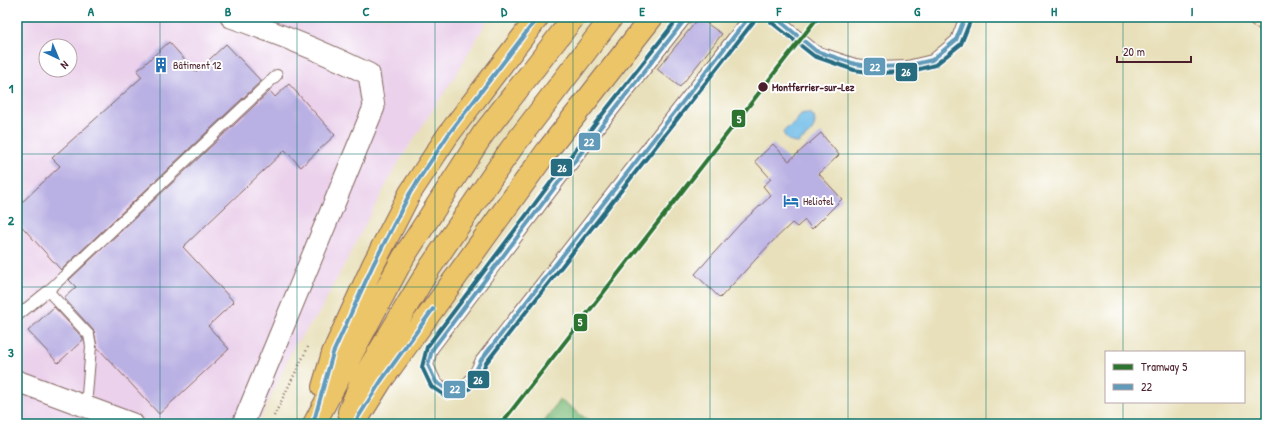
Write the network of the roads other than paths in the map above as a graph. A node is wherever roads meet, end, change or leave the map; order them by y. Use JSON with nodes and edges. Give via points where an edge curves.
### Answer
{"nodes":[{"id":1,"x":231,"y":17,"type":"edge"},
{"id":2,"x":538,"y":17,"type":"edge"},
{"id":3,"x":574,"y":17,"type":"edge"},
{"id":4,"x":652,"y":17,"type":"edge"},
{"id":5,"x":686,"y":17,"type":"edge"},
{"id":6,"x":749,"y":17,"type":"edge"},
{"id":7,"x":774,"y":17,"type":"edge"},
{"id":8,"x":965,"y":17,"type":"edge"},
{"id":9,"x":1259,"y":17,"type":"edge"},
{"id":10,"x":1266,"y":19,"type":"edge"},
{"id":11,"x":609,"y":21,"type":"edge"},
{"id":12,"x":277,"y":75,"type":"dead end"},
{"id":13,"x":48,"y":290,"type":"junction"},
{"id":14,"x":17,"y":316,"type":"edge"},
{"id":15,"x":17,"y":381,"type":"edge"},
{"id":16,"x":86,"y":407,"type":"junction"},
{"id":17,"x":133,"y":424,"type":"edge"},
{"id":18,"x":243,"y":424,"type":"edge"},
{"id":19,"x":314,"y":424,"type":"edge"},
{"id":20,"x":344,"y":424,"type":"edge"},
{"id":21,"x":354,"y":424,"type":"edge"}],
"edges":[{"from":1,"to":18,"type":"street","via":[[288,37],[369,74],[374,107]]},
{"from":2,"to":19,"type":"main road","via":[[448,135],[410,193],[373,265],[333,353]]},
{"from":3,"to":19,"type":"main road","via":[[483,134],[403,258]]},
{"from":4,"to":21,"type":"main road","via":[[547,151],[381,380]]},
{"from":5,"to":6,"type":"lane","via":[[432,350],[428,365],[436,382],[448,392],[460,390],[472,379],[481,360]]},
{"from":7,"to":8,"type":"lane","via":[[816,51],[855,64],[876,67],[907,66],[932,60],[956,40]]},
{"from":9,"to":10,"type":"street"},
{"from":11,"to":20,"type":"main road","via":[[511,149],[429,269],[362,380]]},
{"from":12,"to":13,"type":"lane"},
{"from":13,"to":14,"type":"lane"},
{"from":13,"to":16,"type":"lane","via":[[89,335],[91,346]]},
{"from":15,"to":16,"type":"street"},
{"from":16,"to":17,"type":"street"}]}
